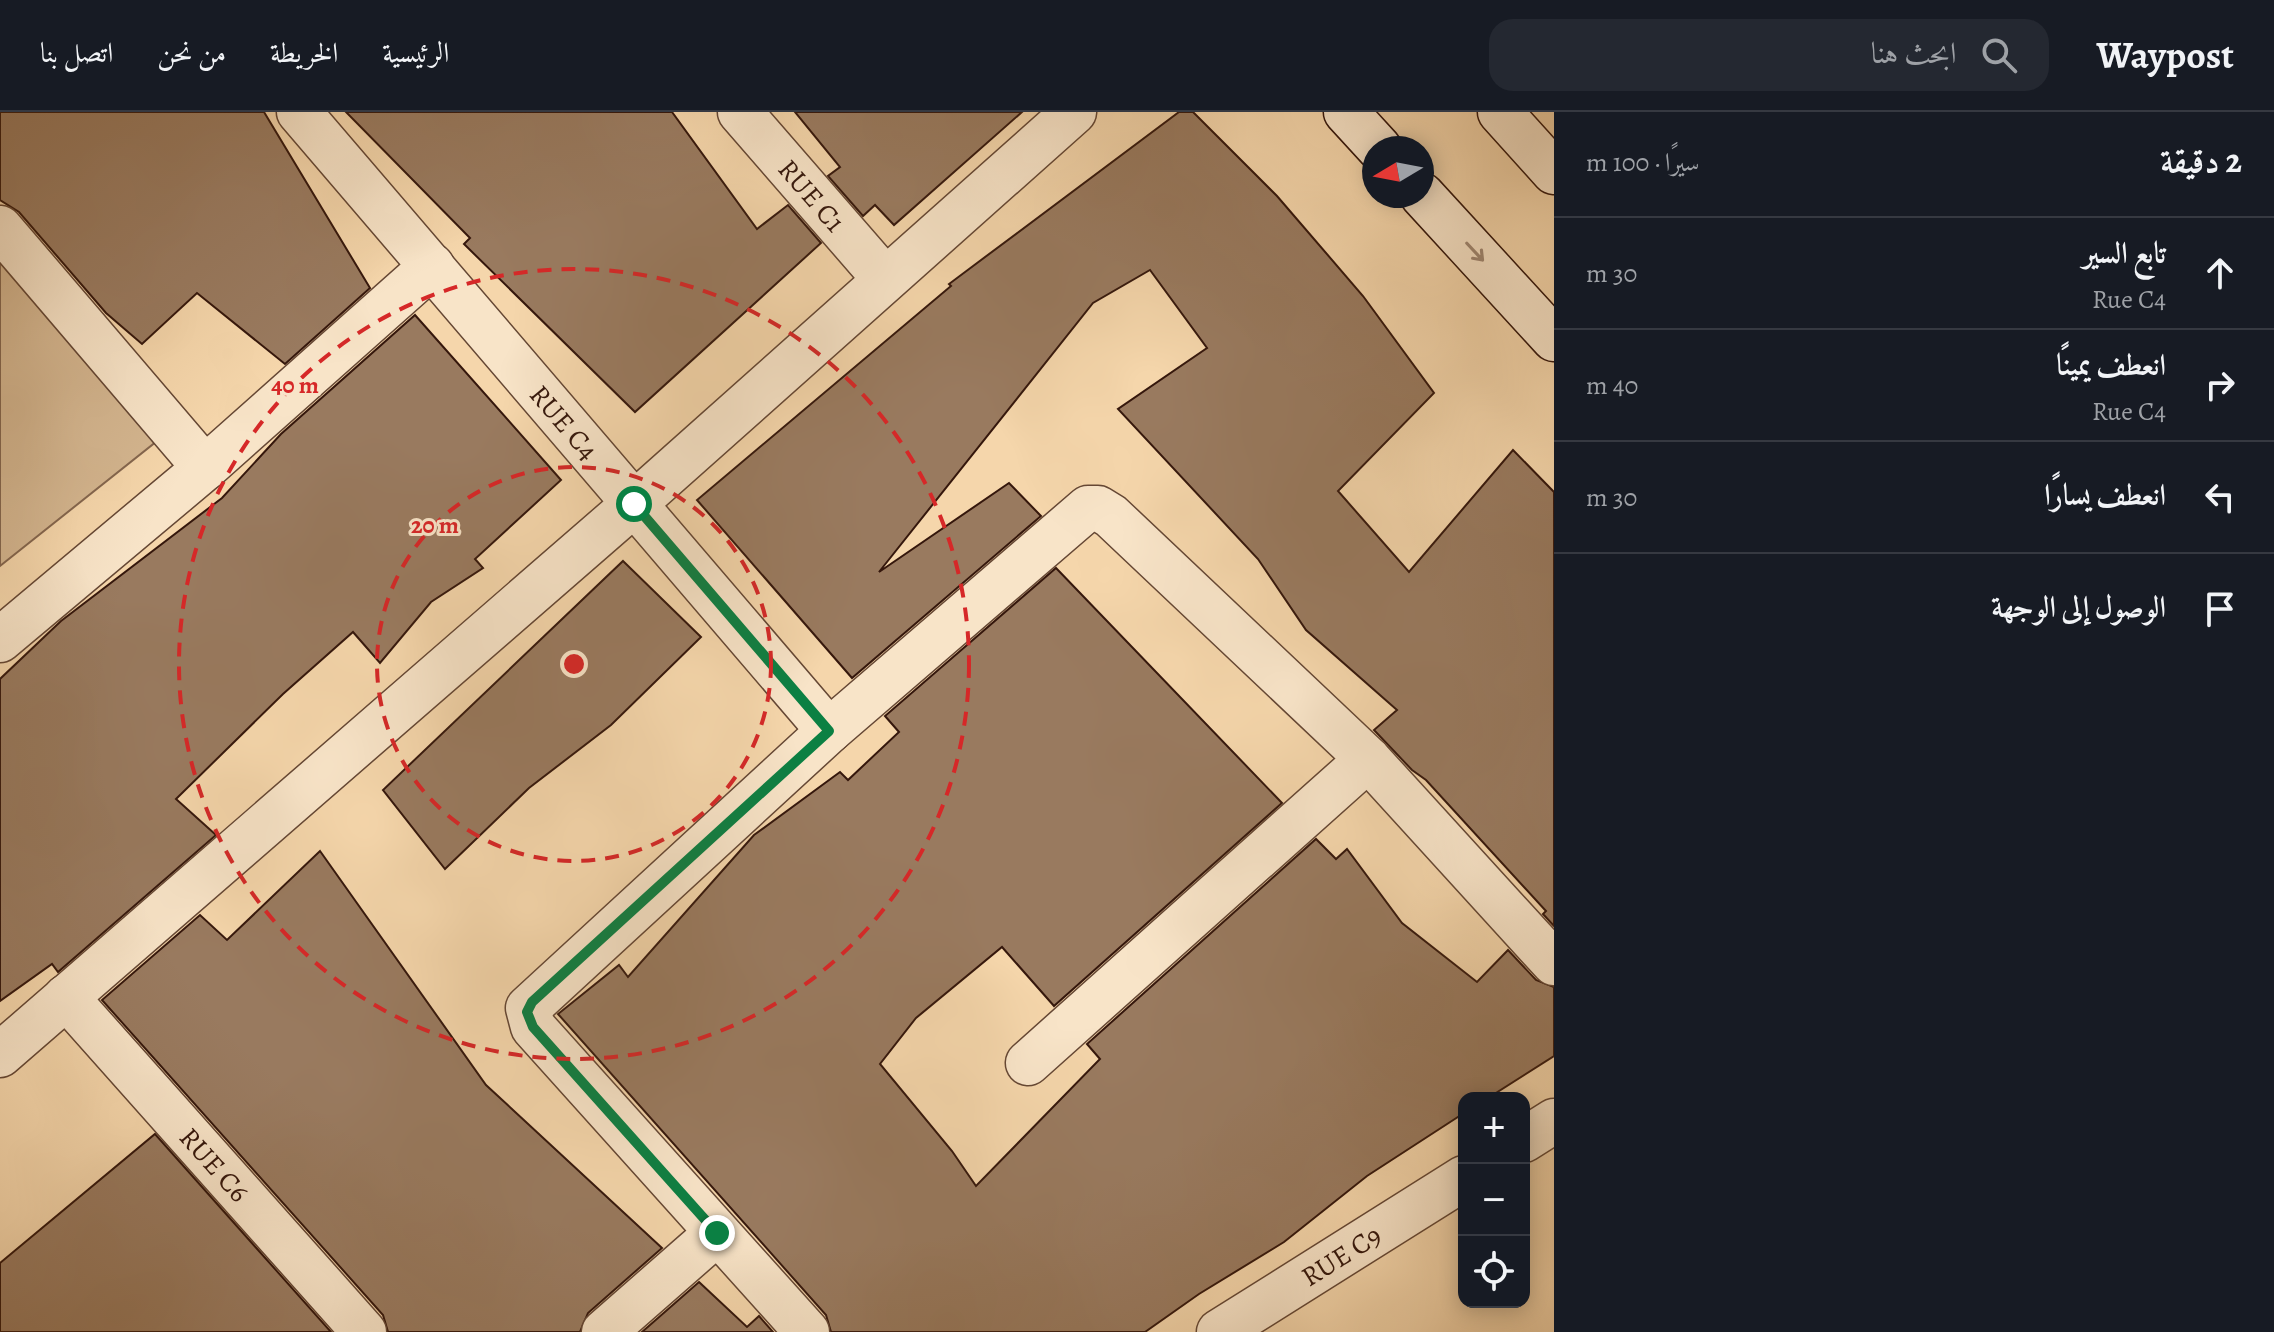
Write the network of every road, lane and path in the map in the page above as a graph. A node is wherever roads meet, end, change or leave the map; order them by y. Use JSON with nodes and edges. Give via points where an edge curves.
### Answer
{"nodes":[{"id":1,"x":299,"y":112,"type":"edge"},
{"id":2,"x":740,"y":112,"type":"edge"},
{"id":3,"x":1074,"y":112,"type":"edge"},
{"id":4,"x":1346,"y":112,"type":"edge"},
{"id":5,"x":1500,"y":112,"type":"edge"},
{"id":6,"x":1368,"y":136,"type":"edge"},
{"id":7,"x":1554,"y":172,"type":"edge"},
{"id":8,"x":1434,"y":208,"type":"edge"},
{"id":9,"x":0,"y":228,"type":"edge"},
{"id":10,"x":432,"y":266,"type":"junction"},
{"id":11,"x":885,"y":279,"type":"junction"},
{"id":12,"x":1554,"y":339,"type":"edge"},
{"id":13,"x":205,"y":468,"type":"junction"},
{"id":14,"x":634,"y":504,"type":"junction"},
{"id":15,"x":0,"y":640,"type":"edge"},
{"id":16,"x":829,"y":731,"type":"junction"},
{"id":17,"x":1368,"y":759,"type":"junction"},
{"id":18,"x":1554,"y":963,"type":"edge"},
{"id":19,"x":66,"y":997,"type":"junction"},
{"id":20,"x":0,"y":1055,"type":"edge"},
{"id":21,"x":1028,"y":1063,"type":"dead end"},
{"id":22,"x":1554,"y":1121,"type":"edge"},
{"id":23,"x":1530,"y":1136,"type":"edge"},
{"id":24,"x":1458,"y":1182,"type":"edge"},
{"id":25,"x":717,"y":1233,"type":"junction"},
{"id":26,"x":364,"y":1332,"type":"edge"},
{"id":27,"x":604,"y":1332,"type":"edge"},
{"id":28,"x":807,"y":1332,"type":"edge"},
{"id":29,"x":1219,"y":1332,"type":"edge"}],
"edges":[{"from":1,"to":10,"type":"street","name":"RUE C4"},
{"from":2,"to":11,"type":"street","name":"RUE C1"},
{"from":3,"to":11,"type":"street"},
{"from":4,"to":6,"type":"street"},
{"from":5,"to":7,"type":"street"},
{"from":8,"to":12,"type":"street","one_way":true},
{"from":9,"to":13,"type":"street"},
{"from":10,"to":13,"type":"street"},
{"from":10,"to":14,"type":"street","name":"RUE C4"},
{"from":11,"to":14,"type":"street"},
{"from":13,"to":15,"type":"street"},
{"from":14,"to":16,"type":"street","name":"RUE C4"},
{"from":14,"to":19,"type":"street"},
{"from":16,"to":17,"type":"street","via":[[1092,507],[1111,516]]},
{"from":16,"to":25,"type":"street","via":[[532,1002],[528,1017]]},
{"from":17,"to":18,"type":"street"},
{"from":17,"to":21,"type":"street"},
{"from":19,"to":20,"type":"street"},
{"from":19,"to":26,"type":"street","name":"RUE C6"},
{"from":22,"to":23,"type":"street"},
{"from":24,"to":29,"type":"street","name":"RUE C9"},
{"from":25,"to":27,"type":"street"},
{"from":25,"to":28,"type":"street"}]}
